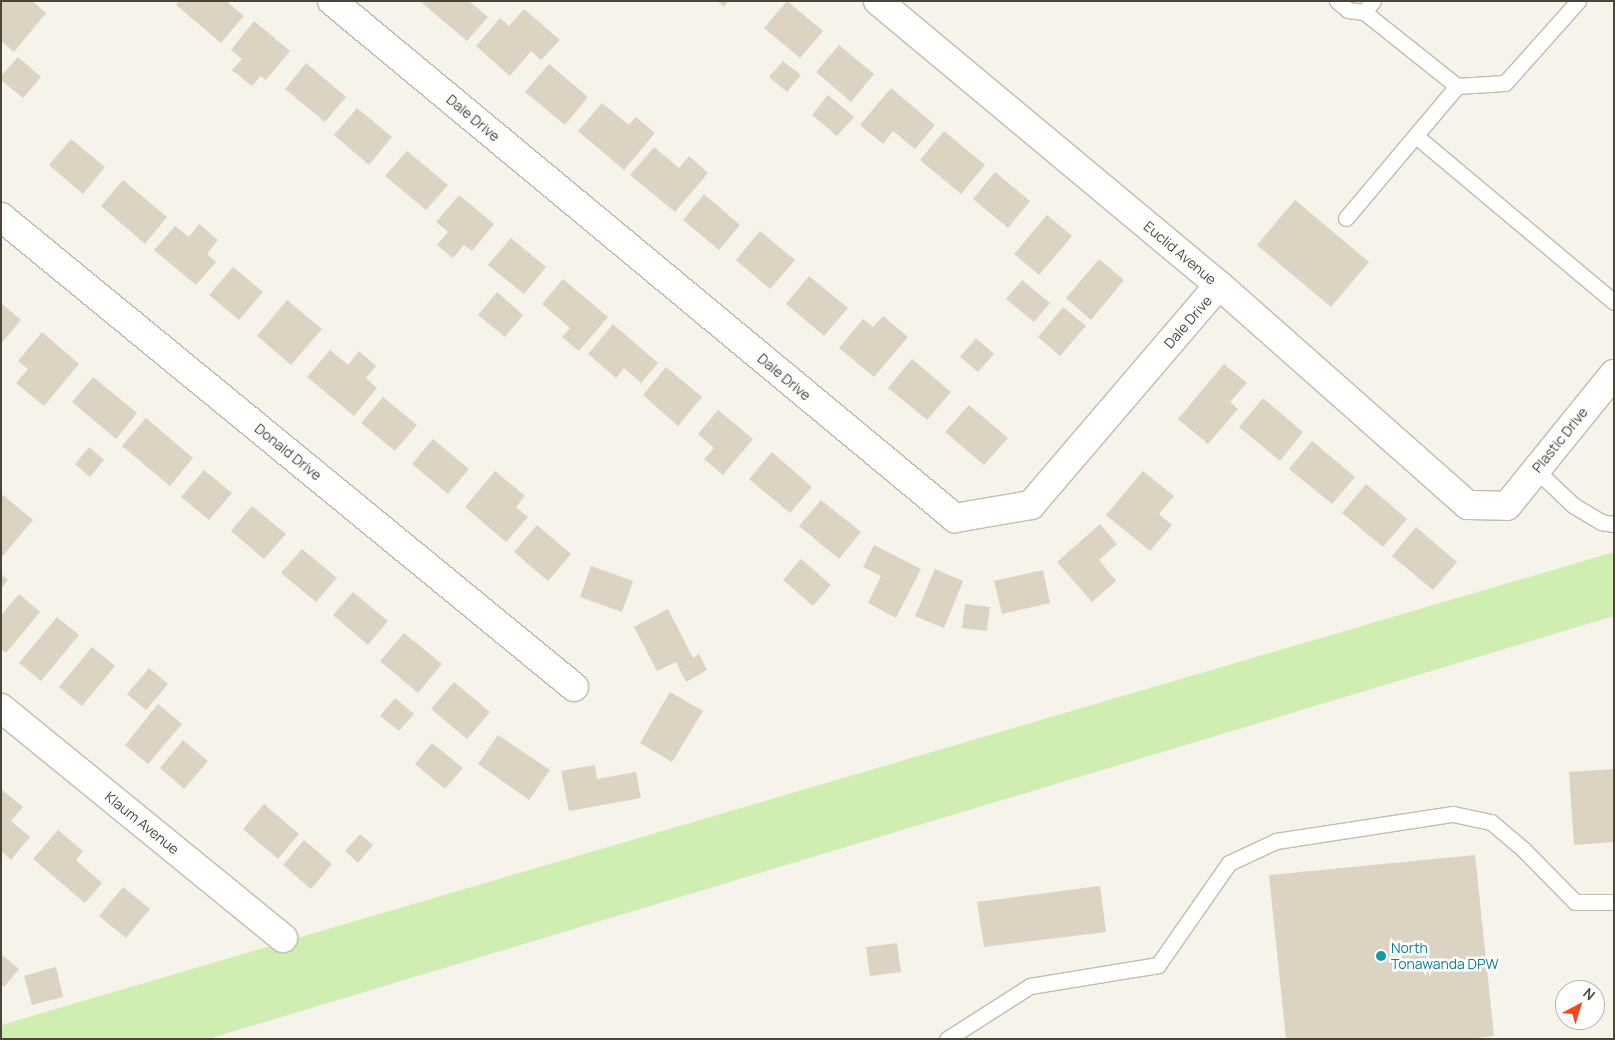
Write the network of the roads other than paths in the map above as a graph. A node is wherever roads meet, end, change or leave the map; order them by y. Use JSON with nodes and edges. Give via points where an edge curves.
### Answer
{"nodes":[{"id":1,"x":332,"y":1,"type":"edge"},
{"id":2,"x":878,"y":1,"type":"edge"},
{"id":3,"x":1337,"y":1,"type":"edge"},
{"id":4,"x":1578,"y":1,"type":"edge"},
{"id":5,"x":1369,"y":7,"type":"edge"},
{"id":6,"x":1457,"y":86,"type":"junction"},
{"id":7,"x":1416,"y":136,"type":"junction"},
{"id":8,"x":1,"y":217,"type":"edge"},
{"id":9,"x":1346,"y":218,"type":"dead end"},
{"id":10,"x":1219,"y":285,"type":"junction"},
{"id":11,"x":1614,"y":302,"type":"edge"},
{"id":12,"x":1614,"y":374,"type":"edge"},
{"id":13,"x":1536,"y":470,"type":"junction"},
{"id":14,"x":1507,"y":506,"type":"joint"},
{"id":15,"x":1614,"y":524,"type":"edge"},
{"id":16,"x":574,"y":687,"type":"dead end"},
{"id":17,"x":1,"y":708,"type":"edge"},
{"id":18,"x":1614,"y":902,"type":"edge"},
{"id":19,"x":283,"y":938,"type":"dead end"},
{"id":20,"x":947,"y":1039,"type":"edge"}],
"edges":[{"from":1,"to":10,"type":"street","name":"Dale Drive","via":[[955,518],[1031,505]]},
{"from":2,"to":10,"type":"street","name":"Euclid Avenue"},
{"from":3,"to":5,"type":"lane","via":[[1348,10]]},
{"from":4,"to":6,"type":"lane","via":[[1505,83]]},
{"from":5,"to":6,"type":"lane"},
{"from":6,"to":7,"type":"lane"},
{"from":7,"to":9,"type":"lane"},
{"from":7,"to":11,"type":"lane"},
{"from":8,"to":16,"type":"street","name":"Donald Drive"},
{"from":10,"to":14,"type":"street","name":"Euclid Avenue","via":[[1468,505]]},
{"from":12,"to":13,"type":"street","name":"Plastic Drive"},
{"from":13,"to":14,"type":"street","name":"Plastic Drive"},
{"from":13,"to":15,"type":"lane","via":[[1573,506],[1601,522]]},
{"from":17,"to":19,"type":"street","name":"Klaum Avenue"},
{"from":18,"to":20,"type":"lane","via":[[1575,902],[1523,849],[1491,822],[1453,814],[1276,841],[1229,863],[1158,965],[1030,986]]}]}
